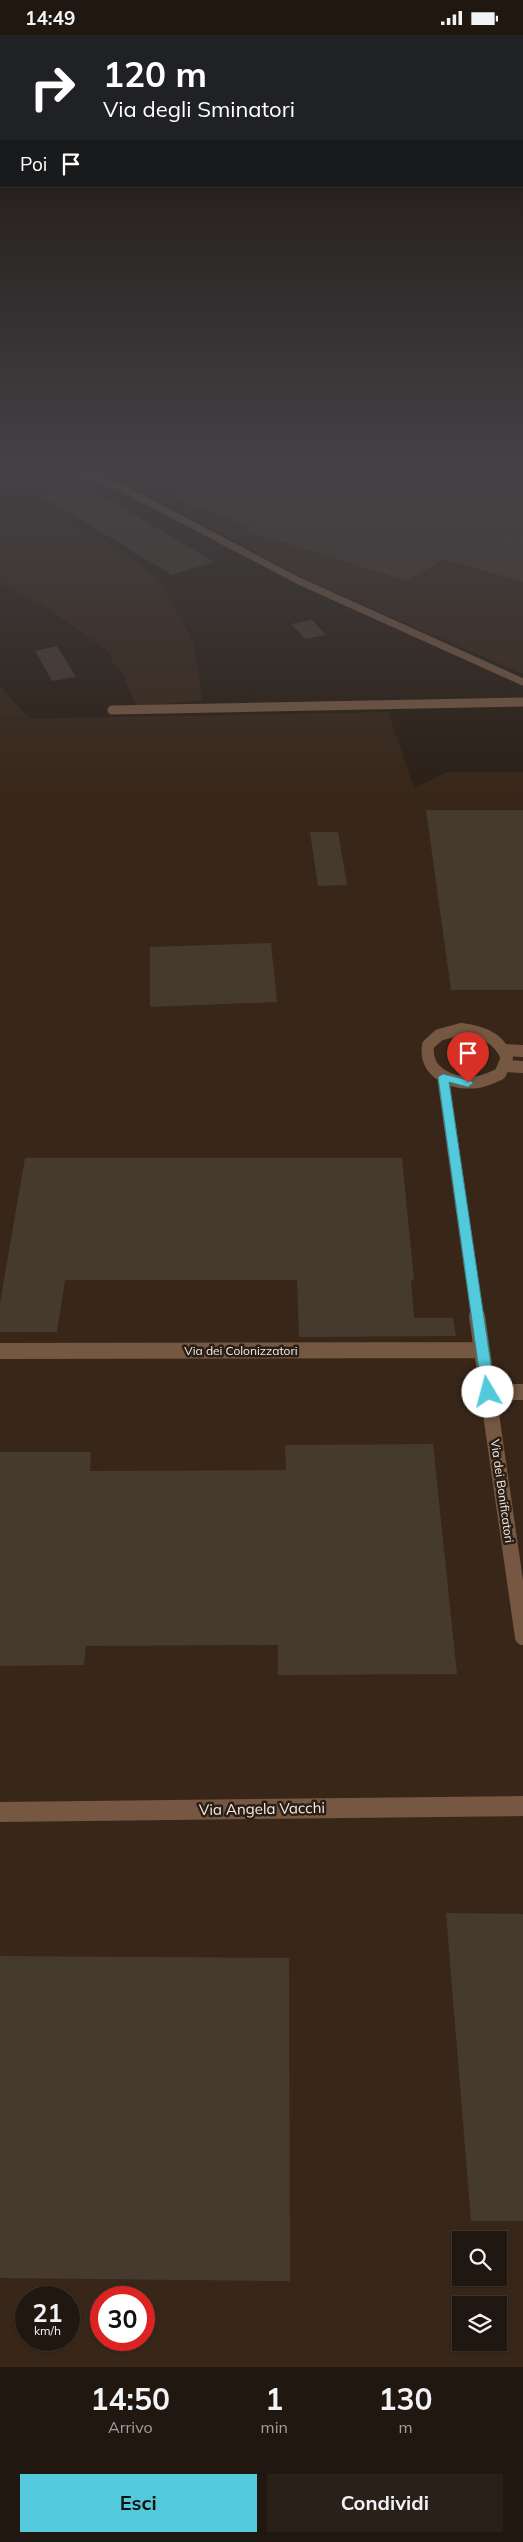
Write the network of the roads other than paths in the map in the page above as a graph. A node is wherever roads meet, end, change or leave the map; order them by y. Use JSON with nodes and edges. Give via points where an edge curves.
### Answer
{"nodes":[{"id":1,"x":298,"y":580,"type":"edge"},
{"id":2,"x":523,"y":682,"type":"edge"},
{"id":3,"x":523,"y":702,"type":"edge"},
{"id":4,"x":112,"y":710,"type":"dead end"},
{"id":5,"x":505,"y":1050,"type":"junction"},
{"id":6,"x":523,"y":1051,"type":"edge"},
{"id":7,"x":506,"y":1066,"type":"junction"},
{"id":8,"x":523,"y":1067,"type":"edge"},
{"id":9,"x":443,"y":1077,"type":"junction"},
{"id":10,"x":482,"y":1350,"type":"junction"},
{"id":11,"x":0,"y":1351,"type":"edge"},
{"id":12,"x":488,"y":1392,"type":"junction"},
{"id":13,"x":523,"y":1392,"type":"edge"},
{"id":14,"x":523,"y":1637,"type":"edge"},
{"id":15,"x":523,"y":1806,"type":"edge"},
{"id":16,"x":0,"y":1812,"type":"edge"}],
"edges":[{"from":1,"to":2,"type":"street"},
{"from":3,"to":4,"type":"street"},
{"from":5,"to":6,"type":"street"},
{"from":5,"to":7,"type":"street"},
{"from":5,"to":9,"type":"street","via":[[498,1042],[475,1030],[448,1031],[429,1043],[425,1052],[433,1070]]},
{"from":7,"to":8,"type":"street"},
{"from":7,"to":9,"type":"street","via":[[500,1074],[480,1083]]},
{"from":9,"to":10,"type":"street","name":"Via dei Bonificatori"},
{"from":10,"to":11,"type":"street","name":"Via dei Colonizzatori"},
{"from":10,"to":12,"type":"street","name":"Via dei Bonificatori"},
{"from":12,"to":13,"type":"street"},
{"from":12,"to":14,"type":"street","name":"Via dei Bonificatori"},
{"from":15,"to":16,"type":"street","name":"Via Angela Vacchi"}]}
